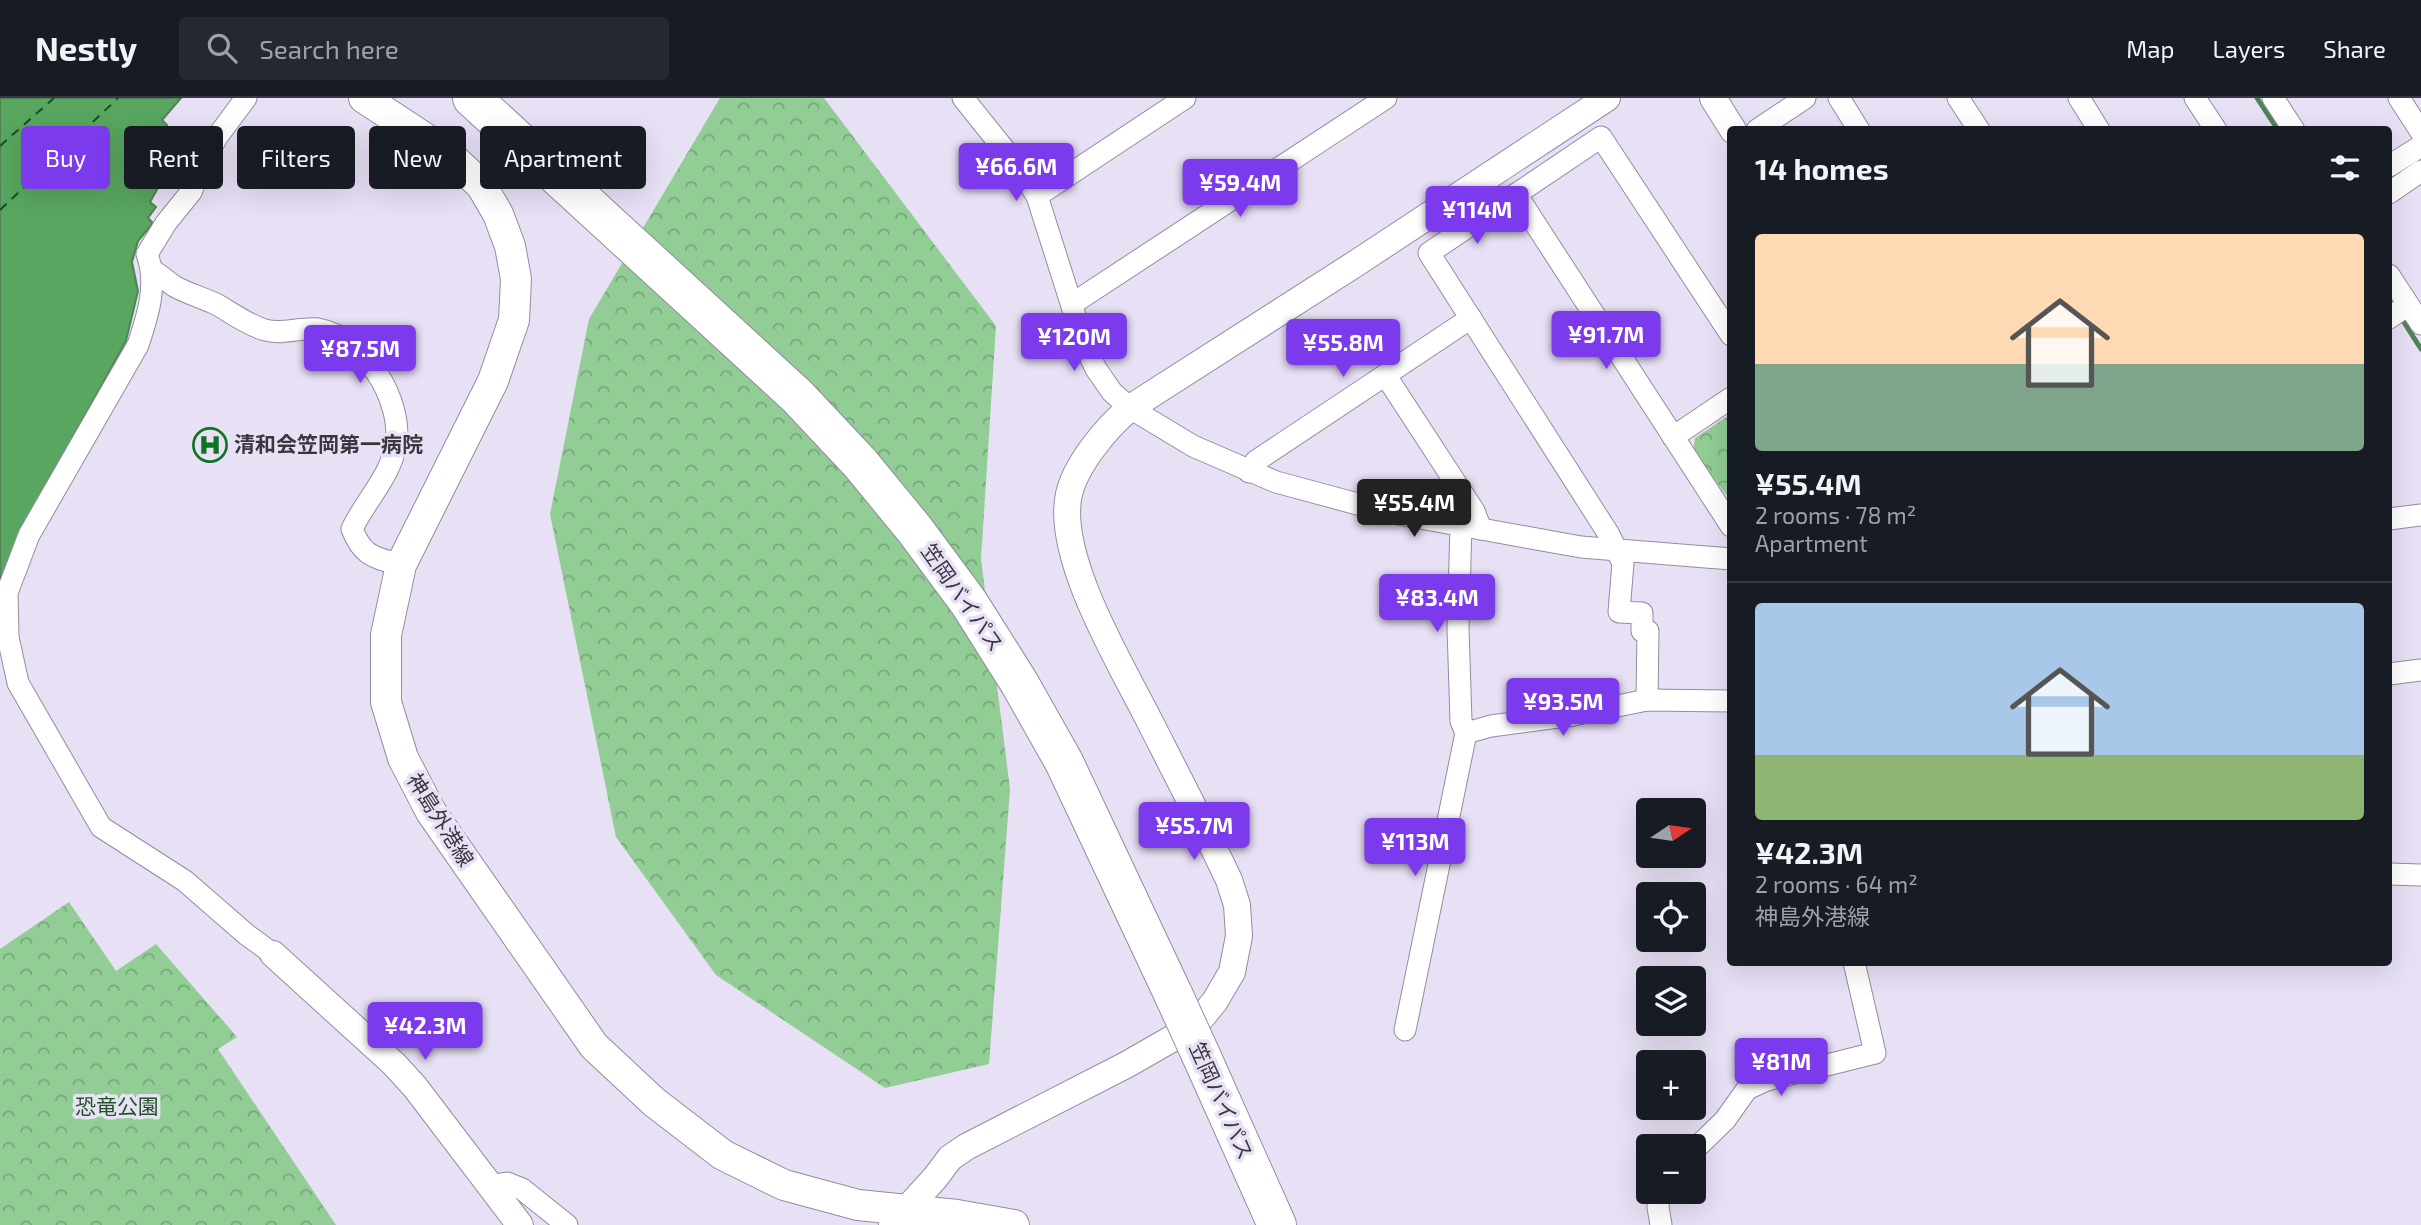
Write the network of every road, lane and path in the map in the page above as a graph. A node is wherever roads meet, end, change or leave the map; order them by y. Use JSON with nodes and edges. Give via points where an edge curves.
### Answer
{"nodes":[{"id":1,"x":246,"y":98,"type":"edge"},
{"id":2,"x":364,"y":98,"type":"edge"},
{"id":3,"x":472,"y":98,"type":"edge"},
{"id":4,"x":963,"y":98,"type":"edge"},
{"id":5,"x":1185,"y":98,"type":"edge"},
{"id":6,"x":1386,"y":98,"type":"edge"},
{"id":7,"x":1607,"y":98,"type":"edge"},
{"id":8,"x":1713,"y":98,"type":"edge"},
{"id":9,"x":1805,"y":98,"type":"edge"},
{"id":10,"x":1839,"y":98,"type":"edge"},
{"id":11,"x":1958,"y":98,"type":"edge"},
{"id":12,"x":2079,"y":98,"type":"edge"},
{"id":13,"x":2195,"y":98,"type":"edge"},
{"id":14,"x":2273,"y":98,"type":"edge"},
{"id":15,"x":2399,"y":98,"type":"edge"},
{"id":16,"x":1730,"y":126,"type":"edge"},
{"id":17,"x":1763,"y":126,"type":"edge"},
{"id":18,"x":1856,"y":126,"type":"edge"},
{"id":19,"x":1976,"y":126,"type":"edge"},
{"id":20,"x":2096,"y":126,"type":"edge"},
{"id":21,"x":2213,"y":126,"type":"edge"},
{"id":22,"x":2291,"y":126,"type":"edge"},
{"id":23,"x":2421,"y":132,"type":"edge"},
{"id":24,"x":2421,"y":146,"type":"edge"},
{"id":25,"x":2392,"y":164,"type":"edge"},
{"id":26,"x":2421,"y":171,"type":"edge"},
{"id":27,"x":2392,"y":191,"type":"edge"},
{"id":28,"x":1516,"y":194,"type":"junction"},
{"id":29,"x":1037,"y":196,"type":"junction"},
{"id":30,"x":152,"y":270,"type":"junction"},
{"id":31,"x":2392,"y":280,"type":"edge"},
{"id":32,"x":1072,"y":304,"type":"junction"},
{"id":33,"x":2408,"y":305,"type":"junction"},
{"id":34,"x":2392,"y":316,"type":"edge"},
{"id":35,"x":1471,"y":318,"type":"junction"},
{"id":36,"x":2421,"y":324,"type":"edge"},
{"id":37,"x":1727,"y":329,"type":"edge"},
{"id":38,"x":1386,"y":376,"type":"junction"},
{"id":39,"x":1727,"y":401,"type":"edge"},
{"id":40,"x":1130,"y":408,"type":"junction"},
{"id":41,"x":1673,"y":437,"type":"junction"},
{"id":42,"x":1249,"y":472,"type":"junction"},
{"id":43,"x":2421,"y":515,"type":"edge"},
{"id":44,"x":2392,"y":519,"type":"edge"},
{"id":45,"x":1727,"y":520,"type":"edge"},
{"id":46,"x":1471,"y":528,"type":"junction"},
{"id":47,"x":1617,"y":550,"type":"junction"},
{"id":48,"x":1727,"y":559,"type":"edge"},
{"id":49,"x":401,"y":565,"type":"junction"},
{"id":50,"x":2421,"y":670,"type":"edge"},
{"id":51,"x":2392,"y":674,"type":"edge"},
{"id":52,"x":1647,"y":700,"type":"junction"},
{"id":53,"x":1727,"y":701,"type":"edge"},
{"id":54,"x":1466,"y":733,"type":"junction"},
{"id":55,"x":2392,"y":874,"type":"edge"},
{"id":56,"x":2421,"y":875,"type":"edge"},
{"id":57,"x":273,"y":954,"type":"joint"},
{"id":58,"x":1855,"y":966,"type":"edge"},
{"id":59,"x":1405,"y":1030,"type":"dead end"},
{"id":60,"x":1706,"y":1138,"type":"edge"},
{"id":61,"x":489,"y":1186,"type":"junction"},
{"id":62,"x":1658,"y":1204,"type":"edge"},
{"id":63,"x":900,"y":1217,"type":"edge"},
{"id":64,"x":513,"y":1223,"type":"edge"},
{"id":65,"x":567,"y":1225,"type":"edge"},
{"id":66,"x":1014,"y":1225,"type":"edge"},
{"id":67,"x":1277,"y":1225,"type":"edge"},
{"id":68,"x":1661,"y":1225,"type":"edge"}],
"edges":[{"from":1,"to":30,"type":"street","via":[[217,137],[191,192],[152,242],[146,254]]},
{"from":2,"to":49,"type":"main road","name":"神島外港線","via":[[446,152],[481,185],[510,246],[516,279],[514,320],[493,381]]},
{"from":3,"to":67,"type":"highway","name":"笠岡バイパス","bridge":true,"via":[[797,396],[860,463],[969,603],[1081,797]]},
{"from":4,"to":29,"type":"street"},
{"from":5,"to":29,"type":"street"},
{"from":6,"to":32,"type":"street"},
{"from":7,"to":40,"type":"street"},
{"from":8,"to":16,"type":"street"},
{"from":9,"to":17,"type":"street"},
{"from":10,"to":18,"type":"street"},
{"from":11,"to":19,"type":"street"},
{"from":12,"to":20,"type":"street"},
{"from":13,"to":21,"type":"street"},
{"from":14,"to":22,"type":"street"},
{"from":15,"to":23,"type":"street"},
{"from":24,"to":25,"type":"street"},
{"from":26,"to":27,"type":"street"},
{"from":28,"to":35,"type":"street","via":[[1429,253]]},
{"from":28,"to":37,"type":"street","via":[[1601,137]]},
{"from":28,"to":41,"type":"street"},
{"from":29,"to":32,"type":"street"},
{"from":30,"to":49,"type":"street","via":[[248,323],[268,331],[318,330],[346,340],[368,360],[383,383],[394,414],[396,443],[386,471],[352,529],[368,555]]},
{"from":30,"to":57,"type":"street","via":[[149,312],[138,345],[25,547],[7,593],[8,637],[18,683],[101,827],[185,881]]},
{"from":31,"to":33,"type":"street"},
{"from":32,"to":40,"type":"street","via":[[1096,369]]},
{"from":33,"to":34,"type":"street"},
{"from":33,"to":36,"type":"street"},
{"from":35,"to":38,"type":"street"},
{"from":35,"to":47,"type":"street"},
{"from":38,"to":42,"type":"street","via":[[1256,461]]},
{"from":38,"to":46,"type":"street","via":[[1474,511]]},
{"from":39,"to":41,"type":"street"},
{"from":40,"to":42,"type":"street","via":[[1193,446]]},
{"from":40,"to":63,"type":"street","via":[[1111,424],[1082,467],[1069,494],[1067,529],[1089,602],[1229,880],[1239,936],[1232,972],[1215,1001],[1189,1029],[966,1147],[950,1158]]},
{"from":41,"to":45,"type":"street"},
{"from":42,"to":46,"type":"street","via":[[1387,512]]},
{"from":43,"to":44,"type":"street"},
{"from":46,"to":47,"type":"street"},
{"from":46,"to":54,"type":"street","via":[[1459,641],[1461,721]]},
{"from":47,"to":48,"type":"street"},
{"from":47,"to":52,"type":"street","via":[[1623,563],[1619,612],[1642,613],[1642,631],[1648,631]]},
{"from":49,"to":63,"type":"main road","name":"神島外港線","via":[[386,635],[386,702],[403,758],[431,813],[594,1046],[654,1102],[723,1155],[784,1185]]},
{"from":50,"to":51,"type":"street"},
{"from":52,"to":53,"type":"street"},
{"from":52,"to":54,"type":"street"},
{"from":54,"to":59,"type":"street"},
{"from":55,"to":56,"type":"street"},
{"from":57,"to":61,"type":"street","via":[[394,1063]]},
{"from":58,"to":60,"type":"street","via":[[1875,1053],[1747,1089]]},
{"from":61,"to":64,"type":"street"},
{"from":61,"to":65,"type":"street","via":[[507,1183],[522,1189]]},
{"from":62,"to":68,"type":"street"},
{"from":63,"to":66,"type":"main road","name":"神島外港線"}]}
